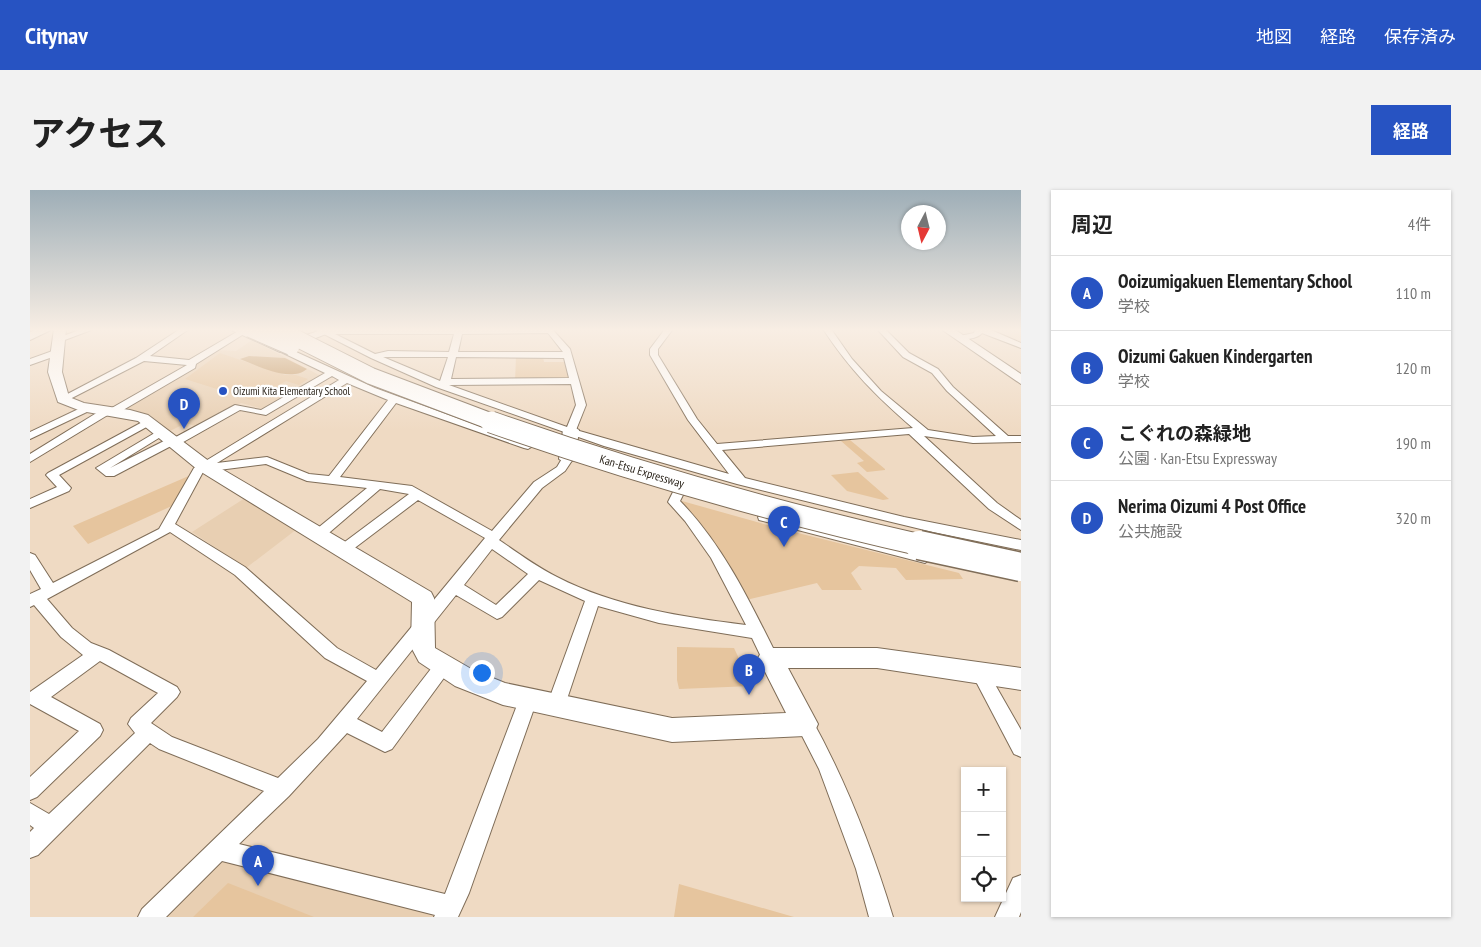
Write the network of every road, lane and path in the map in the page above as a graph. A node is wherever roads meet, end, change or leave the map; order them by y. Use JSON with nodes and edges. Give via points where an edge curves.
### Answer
{"nodes":[{"id":1,"x":55,"y":363,"type":"edge"},
{"id":2,"x":133,"y":363,"type":"edge"},
{"id":3,"x":182,"y":363,"type":"edge"},
{"id":4,"x":309,"y":363,"type":"edge"},
{"id":5,"x":319,"y":363,"type":"edge"},
{"id":6,"x":347,"y":363,"type":"edge"},
{"id":7,"x":367,"y":363,"type":"edge"},
{"id":8,"x":375,"y":363,"type":"edge"},
{"id":9,"x":397,"y":363,"type":"edge"},
{"id":10,"x":449,"y":363,"type":"edge"},
{"id":11,"x":570,"y":363,"type":"edge"},
{"id":12,"x":659,"y":363,"type":"edge"},
{"id":13,"x":851,"y":363,"type":"edge"},
{"id":14,"x":920,"y":363,"type":"edge"},
{"id":15,"x":996,"y":363,"type":"edge"},
{"id":16,"x":191,"y":364,"type":"joint"},
{"id":17,"x":330,"y":374,"type":"junction"},
{"id":18,"x":345,"y":380,"type":"junction"},
{"id":19,"x":1021,"y":380,"type":"edge"},
{"id":20,"x":575,"y":381,"type":"junction"},
{"id":21,"x":443,"y":383,"type":"junction"},
{"id":22,"x":455,"y":395,"type":"junction"},
{"id":23,"x":63,"y":399,"type":"junction"},
{"id":24,"x":393,"y":400,"type":"junction"},
{"id":25,"x":87,"y":408,"type":"junction"},
{"id":26,"x":111,"y":411,"type":"junction"},
{"id":27,"x":148,"y":422,"type":"junction"},
{"id":28,"x":494,"y":424,"type":"junction"},
{"id":29,"x":571,"y":430,"type":"junction"},
{"id":30,"x":917,"y":431,"type":"junction"},
{"id":31,"x":30,"y":436,"type":"edge"},
{"id":32,"x":170,"y":439,"type":"junction"},
{"id":33,"x":1006,"y":440,"type":"junction"},
{"id":34,"x":1021,"y":440,"type":"edge"},
{"id":35,"x":716,"y":447,"type":"junction"},
{"id":36,"x":30,"y":459,"type":"edge"},
{"id":37,"x":567,"y":459,"type":"junction"},
{"id":38,"x":206,"y":467,"type":"junction"},
{"id":39,"x":332,"y":480,"type":"junction"},
{"id":40,"x":741,"y":481,"type":"junction"},
{"id":41,"x":378,"y":485,"type":"junction"},
{"id":42,"x":678,"y":493,"type":"junction"},
{"id":43,"x":417,"y":494,"type":"junction"},
{"id":44,"x":30,"y":504,"type":"edge"},
{"id":45,"x":168,"y":525,"type":"junction"},
{"id":46,"x":1021,"y":526,"type":"edge"},
{"id":47,"x":965,"y":533,"type":"junction"},
{"id":48,"x":318,"y":535,"type":"junction"},
{"id":49,"x":492,"y":539,"type":"junction"},
{"id":50,"x":1021,"y":545,"type":"edge"},
{"id":51,"x":343,"y":550,"type":"junction"},
{"id":52,"x":1021,"y":554,"type":"edge"},
{"id":53,"x":30,"y":558,"type":"edge"},
{"id":54,"x":1021,"y":567,"type":"edge"},
{"id":55,"x":976,"y":570,"type":"junction"},
{"id":56,"x":540,"y":572,"type":"junction"},
{"id":57,"x":1021,"y":580,"type":"edge"},
{"id":58,"x":455,"y":587,"type":"junction"},
{"id":59,"x":39,"y":596,"type":"edge"},
{"id":60,"x":593,"y":598,"type":"junction"},
{"id":61,"x":428,"y":609,"type":"junction"},
{"id":62,"x":757,"y":629,"type":"junction"},
{"id":63,"x":97,"y":654,"type":"junction"},
{"id":64,"x":426,"y":655,"type":"junction"},
{"id":65,"x":770,"y":658,"type":"junction"},
{"id":66,"x":979,"y":672,"type":"junction"},
{"id":67,"x":1021,"y":679,"type":"edge"},
{"id":68,"x":378,"y":680,"type":"junction"},
{"id":69,"x":528,"y":700,"type":"junction"},
{"id":70,"x":556,"y":705,"type":"junction"},
{"id":71,"x":344,"y":722,"type":"junction"},
{"id":72,"x":805,"y":724,"type":"junction"},
{"id":73,"x":149,"y":732,"type":"junction"},
{"id":74,"x":1021,"y":748,"type":"edge"},
{"id":75,"x":282,"y":789,"type":"junction"},
{"id":76,"x":30,"y":790,"type":"edge"},
{"id":77,"x":30,"y":812,"type":"edge"},
{"id":78,"x":50,"y":827,"type":"junction"},
{"id":79,"x":30,"y":847,"type":"edge"},
{"id":80,"x":220,"y":850,"type":"junction"},
{"id":81,"x":1021,"y":886,"type":"edge"},
{"id":82,"x":448,"y":912,"type":"edge"},
{"id":83,"x":150,"y":917,"type":"edge"},
{"id":84,"x":881,"y":917,"type":"edge"},
{"id":85,"x":1007,"y":917,"type":"edge"}],
"edges":[{"from":1,"to":23,"type":"street"},
{"from":2,"to":23,"type":"street"},
{"from":3,"to":16,"type":"street"},
{"from":4,"to":17,"type":"street"},
{"from":5,"to":28,"type":"highway","bridge":true,"via":[[368,384]]},
{"from":6,"to":28,"type":"highway","name":"Kan-Etsu Expressway","bridge":true,"via":[[386,382]]},
{"from":7,"to":22,"type":"highway","name":"Kan-Etsu Expressway"},
{"from":8,"to":22,"type":"highway"},
{"from":9,"to":21,"type":"street"},
{"from":10,"to":21,"type":"street"},
{"from":11,"to":20,"type":"street"},
{"from":12,"to":35,"type":"street","via":[[693,420]]},
{"from":13,"to":30,"type":"street"},
{"from":14,"to":33,"type":"street","via":[[935,371]]},
{"from":15,"to":19,"type":"street"},
{"from":16,"to":26,"type":"street"},
{"from":17,"to":18,"type":"street"},
{"from":17,"to":32,"type":"street","via":[[262,413],[240,407]]},
{"from":18,"to":24,"type":"street"},
{"from":18,"to":38,"type":"street"},
{"from":20,"to":21,"type":"street"},
{"from":20,"to":29,"type":"street","via":[[581,404]]},
{"from":21,"to":22,"type":"street"},
{"from":22,"to":29,"type":"street"},
{"from":22,"to":52,"type":"highway","name":"Kan-Etsu Expressway","via":[[591,445],[731,486]]},
{"from":23,"to":25,"type":"street"},
{"from":24,"to":37,"type":"street"},
{"from":24,"to":39,"type":"street"},
{"from":25,"to":26,"type":"street"},
{"from":25,"to":31,"type":"street"},
{"from":26,"to":27,"type":"street","via":[[135,414]]},
{"from":26,"to":36,"type":"street"},
{"from":27,"to":32,"type":"street"},
{"from":27,"to":44,"type":"street","via":[[55,472],[52,475],[65,488]]},
{"from":28,"to":54,"type":"highway","name":"Kan-Etsu Expressway","bridge":true,"via":[[596,458],[768,507],[904,542]]},
{"from":29,"to":37,"type":"street"},
{"from":29,"to":40,"type":"street"},
{"from":30,"to":33,"type":"street","via":[[973,440]]},
{"from":30,"to":35,"type":"street"},
{"from":30,"to":46,"type":"street","via":[[993,506]]},
{"from":32,"to":32,"type":"street","via":[[110,474],[102,468]]},
{"from":32,"to":38,"type":"street"},
{"from":33,"to":34,"type":"street"},
{"from":35,"to":40,"type":"street"},
{"from":37,"to":42,"type":"street"},
{"from":37,"to":49,"type":"street","via":[[561,468],[528,495]]},
{"from":38,"to":39,"type":"street","via":[[267,460],[307,477]]},
{"from":38,"to":45,"type":"street","via":[[198,470]]},
{"from":38,"to":48,"type":"street"},
{"from":39,"to":41,"type":"street"},
{"from":40,"to":47,"type":"street"},
{"from":41,"to":43,"type":"street","via":[[408,488]]},
{"from":41,"to":48,"type":"street"},
{"from":42,"to":55,"type":"street","via":[[811,530]]},
{"from":42,"to":62,"type":"street","via":[[674,502],[693,520]]},
{"from":43,"to":49,"type":"street"},
{"from":43,"to":51,"type":"street"},
{"from":45,"to":59,"type":"street","via":[[164,532]]},
{"from":45,"to":68,"type":"street","via":[[240,571],[331,653]]},
{"from":47,"to":50,"type":"street"},
{"from":47,"to":55,"type":"street"},
{"from":48,"to":51,"type":"street"},
{"from":49,"to":56,"type":"street"},
{"from":49,"to":58,"type":"street"},
{"from":51,"to":61,"type":"street"},
{"from":53,"to":59,"type":"street"},
{"from":55,"to":57,"type":"street"},
{"from":56,"to":58,"type":"street","via":[[497,613]]},
{"from":56,"to":60,"type":"street","via":[[560,585]]},
{"from":58,"to":61,"type":"street"},
{"from":59,"to":63,"type":"street","via":[[68,635]]},
{"from":60,"to":62,"type":"street","via":[[668,620]]},
{"from":60,"to":70,"type":"street"},
{"from":61,"to":64,"type":"street","via":[[423,647]]},
{"from":62,"to":65,"type":"street"},
{"from":63,"to":73,"type":"street","via":[[172,692],[137,724]]},
{"from":63,"to":76,"type":"street","via":[[36,698],[94,730]]},
{"from":64,"to":68,"type":"street"},
{"from":64,"to":69,"type":"street","via":[[464,678]]},
{"from":64,"to":71,"type":"street","via":[[385,743]]},
{"from":65,"to":66,"type":"street","via":[[877,658]]},
{"from":65,"to":72,"type":"street"},
{"from":66,"to":67,"type":"street"},
{"from":66,"to":74,"type":"street"},
{"from":68,"to":71,"type":"street"},
{"from":69,"to":70,"type":"street"},
{"from":69,"to":82,"type":"street"},
{"from":70,"to":72,"type":"street","via":[[672,730]]},
{"from":71,"to":75,"type":"street"},
{"from":72,"to":84,"type":"street","via":[[827,765],[867,869]]},
{"from":73,"to":75,"type":"street","via":[[190,754]]},
{"from":73,"to":78,"type":"street"},
{"from":75,"to":80,"type":"street"},
{"from":77,"to":78,"type":"street"},
{"from":78,"to":79,"type":"street"},
{"from":80,"to":82,"type":"street"},
{"from":80,"to":83,"type":"street"},
{"from":81,"to":85,"type":"street"}]}
